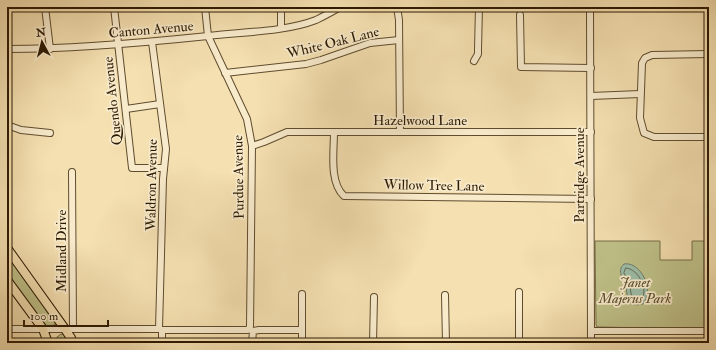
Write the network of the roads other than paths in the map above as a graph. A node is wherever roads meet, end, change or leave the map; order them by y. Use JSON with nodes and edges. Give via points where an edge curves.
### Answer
{"nodes":[{"id":1,"x":45,"y":7,"type":"edge"},
{"id":2,"x":114,"y":7,"type":"edge"},
{"id":3,"x":205,"y":7,"type":"edge"},
{"id":4,"x":281,"y":7,"type":"edge"},
{"id":5,"x":340,"y":7,"type":"edge"},
{"id":6,"x":397,"y":7,"type":"edge"},
{"id":7,"x":479,"y":7,"type":"edge"},
{"id":8,"x":590,"y":7,"type":"edge"},
{"id":9,"x":520,"y":15,"type":"dead end"},
{"id":10,"x":281,"y":28,"type":"junction"},
{"id":11,"x":208,"y":36,"type":"junction"},
{"id":12,"x":400,"y":40,"type":"junction"},
{"id":13,"x":152,"y":42,"type":"junction"},
{"id":14,"x":118,"y":44,"type":"junction"},
{"id":15,"x":7,"y":49,"type":"edge"},
{"id":16,"x":50,"y":49,"type":"junction"},
{"id":17,"x":709,"y":54,"type":"edge"},
{"id":18,"x":474,"y":60,"type":"dead end"},
{"id":19,"x":591,"y":68,"type":"junction"},
{"id":20,"x":225,"y":74,"type":"junction"},
{"id":21,"x":640,"y":94,"type":"junction"},
{"id":22,"x":591,"y":96,"type":"junction"},
{"id":23,"x":160,"y":104,"type":"junction"},
{"id":24,"x":126,"y":109,"type":"junction"},
{"id":25,"x":7,"y":125,"type":"edge"},
{"id":26,"x":334,"y":132,"type":"junction"},
{"id":27,"x":400,"y":132,"type":"junction"},
{"id":28,"x":591,"y":132,"type":"junction"},
{"id":29,"x":50,"y":133,"type":"dead end"},
{"id":30,"x":709,"y":137,"type":"edge"},
{"id":31,"x":252,"y":146,"type":"junction"},
{"id":32,"x":164,"y":168,"type":"junction"},
{"id":33,"x":72,"y":172,"type":"dead end"},
{"id":34,"x":591,"y":199,"type":"junction"},
{"id":35,"x":7,"y":248,"type":"edge"},
{"id":36,"x":7,"y":280,"type":"edge"},
{"id":37,"x":519,"y":292,"type":"dead end"},
{"id":38,"x":302,"y":294,"type":"dead end"},
{"id":39,"x":445,"y":295,"type":"dead end"},
{"id":40,"x":374,"y":297,"type":"dead end"},
{"id":41,"x":7,"y":329,"type":"edge"},
{"id":42,"x":43,"y":329,"type":"junction"},
{"id":43,"x":69,"y":329,"type":"junction"},
{"id":44,"x":161,"y":330,"type":"junction"},
{"id":45,"x":302,"y":330,"type":"junction"},
{"id":46,"x":251,"y":331,"type":"junction"},
{"id":47,"x":709,"y":331,"type":"edge"},
{"id":48,"x":591,"y":332,"type":"junction"},
{"id":49,"x":48,"y":343,"type":"edge"},
{"id":50,"x":72,"y":343,"type":"edge"},
{"id":51,"x":162,"y":343,"type":"edge"},
{"id":52,"x":252,"y":343,"type":"edge"},
{"id":53,"x":302,"y":343,"type":"edge"},
{"id":54,"x":373,"y":343,"type":"edge"},
{"id":55,"x":446,"y":343,"type":"edge"},
{"id":56,"x":518,"y":343,"type":"edge"},
{"id":57,"x":592,"y":343,"type":"edge"}],
"edges":[{"from":1,"to":16,"type":"street"},
{"from":2,"to":14,"type":"street","name":"Quendo Avenue"},
{"from":3,"to":11,"type":"street","name":"Purdue Avenue"},
{"from":4,"to":10,"type":"street"},
{"from":5,"to":10,"type":"street","name":"Canton Avenue","via":[[315,20]]},
{"from":6,"to":12,"type":"street"},
{"from":7,"to":18,"type":"street","via":[[478,54]]},
{"from":8,"to":19,"type":"street","name":"Partridge Avenue"},
{"from":9,"to":19,"type":"street","via":[[521,67]]},
{"from":10,"to":11,"type":"street","name":"Canton Avenue"},
{"from":11,"to":13,"type":"street","name":"Canton Avenue"},
{"from":11,"to":20,"type":"street","name":"Purdue Avenue"},
{"from":12,"to":20,"type":"street","name":"White Oak Lane","via":[[377,41],[306,64]]},
{"from":12,"to":27,"type":"street"},
{"from":13,"to":14,"type":"street","name":"Canton Avenue"},
{"from":13,"to":23,"type":"street","name":"Waldron Avenue"},
{"from":14,"to":16,"type":"street","name":"Canton Avenue"},
{"from":14,"to":24,"type":"street","name":"Quendo Avenue"},
{"from":15,"to":16,"type":"street","name":"Canton Avenue"},
{"from":17,"to":21,"type":"street","via":[[652,55],[645,58],[642,63]]},
{"from":19,"to":22,"type":"street","name":"Partridge Avenue"},
{"from":20,"to":31,"type":"street","name":"Purdue Avenue","via":[[247,119]]},
{"from":21,"to":22,"type":"street"},
{"from":21,"to":30,"type":"street","via":[[640,118],[644,133],[654,137]]},
{"from":22,"to":28,"type":"street","name":"Partridge Avenue"},
{"from":23,"to":24,"type":"street"},
{"from":23,"to":32,"type":"street","name":"Waldron Avenue","via":[[166,149]]},
{"from":24,"to":32,"type":"street","name":"Quendo Avenue","via":[[132,168]]},
{"from":25,"to":29,"type":"street","via":[[21,130]]},
{"from":26,"to":27,"type":"street","name":"Hazelwood Lane"},
{"from":26,"to":31,"type":"street","name":"Hazelwood Lane","via":[[287,132]]},
{"from":26,"to":34,"type":"street","name":"Willow Tree Lane","via":[[334,178],[344,196]]},
{"from":27,"to":28,"type":"street","name":"Hazelwood Lane"},
{"from":28,"to":34,"type":"street","name":"Partridge Avenue"},
{"from":31,"to":46,"type":"street","name":"Purdue Avenue"},
{"from":32,"to":44,"type":"street","name":"Waldron Avenue"},
{"from":33,"to":43,"type":"street","name":"Midland Drive"},
{"from":34,"to":48,"type":"street","name":"Partridge Avenue"},
{"from":35,"to":43,"type":"main road"},
{"from":36,"to":42,"type":"main road"},
{"from":37,"to":56,"type":"street"},
{"from":38,"to":45,"type":"street"},
{"from":39,"to":55,"type":"street"},
{"from":40,"to":54,"type":"street"},
{"from":41,"to":42,"type":"street"},
{"from":42,"to":43,"type":"street"},
{"from":42,"to":49,"type":"main road"},
{"from":43,"to":44,"type":"street"},
{"from":43,"to":50,"type":"main road"},
{"from":44,"to":46,"type":"street"},
{"from":44,"to":51,"type":"street","name":"Waldron Avenue"},
{"from":45,"to":46,"type":"street"},
{"from":45,"to":53,"type":"street"},
{"from":46,"to":52,"type":"street","name":"Purdue Avenue"},
{"from":47,"to":48,"type":"street"},
{"from":48,"to":57,"type":"street","name":"Partridge Avenue"}]}
